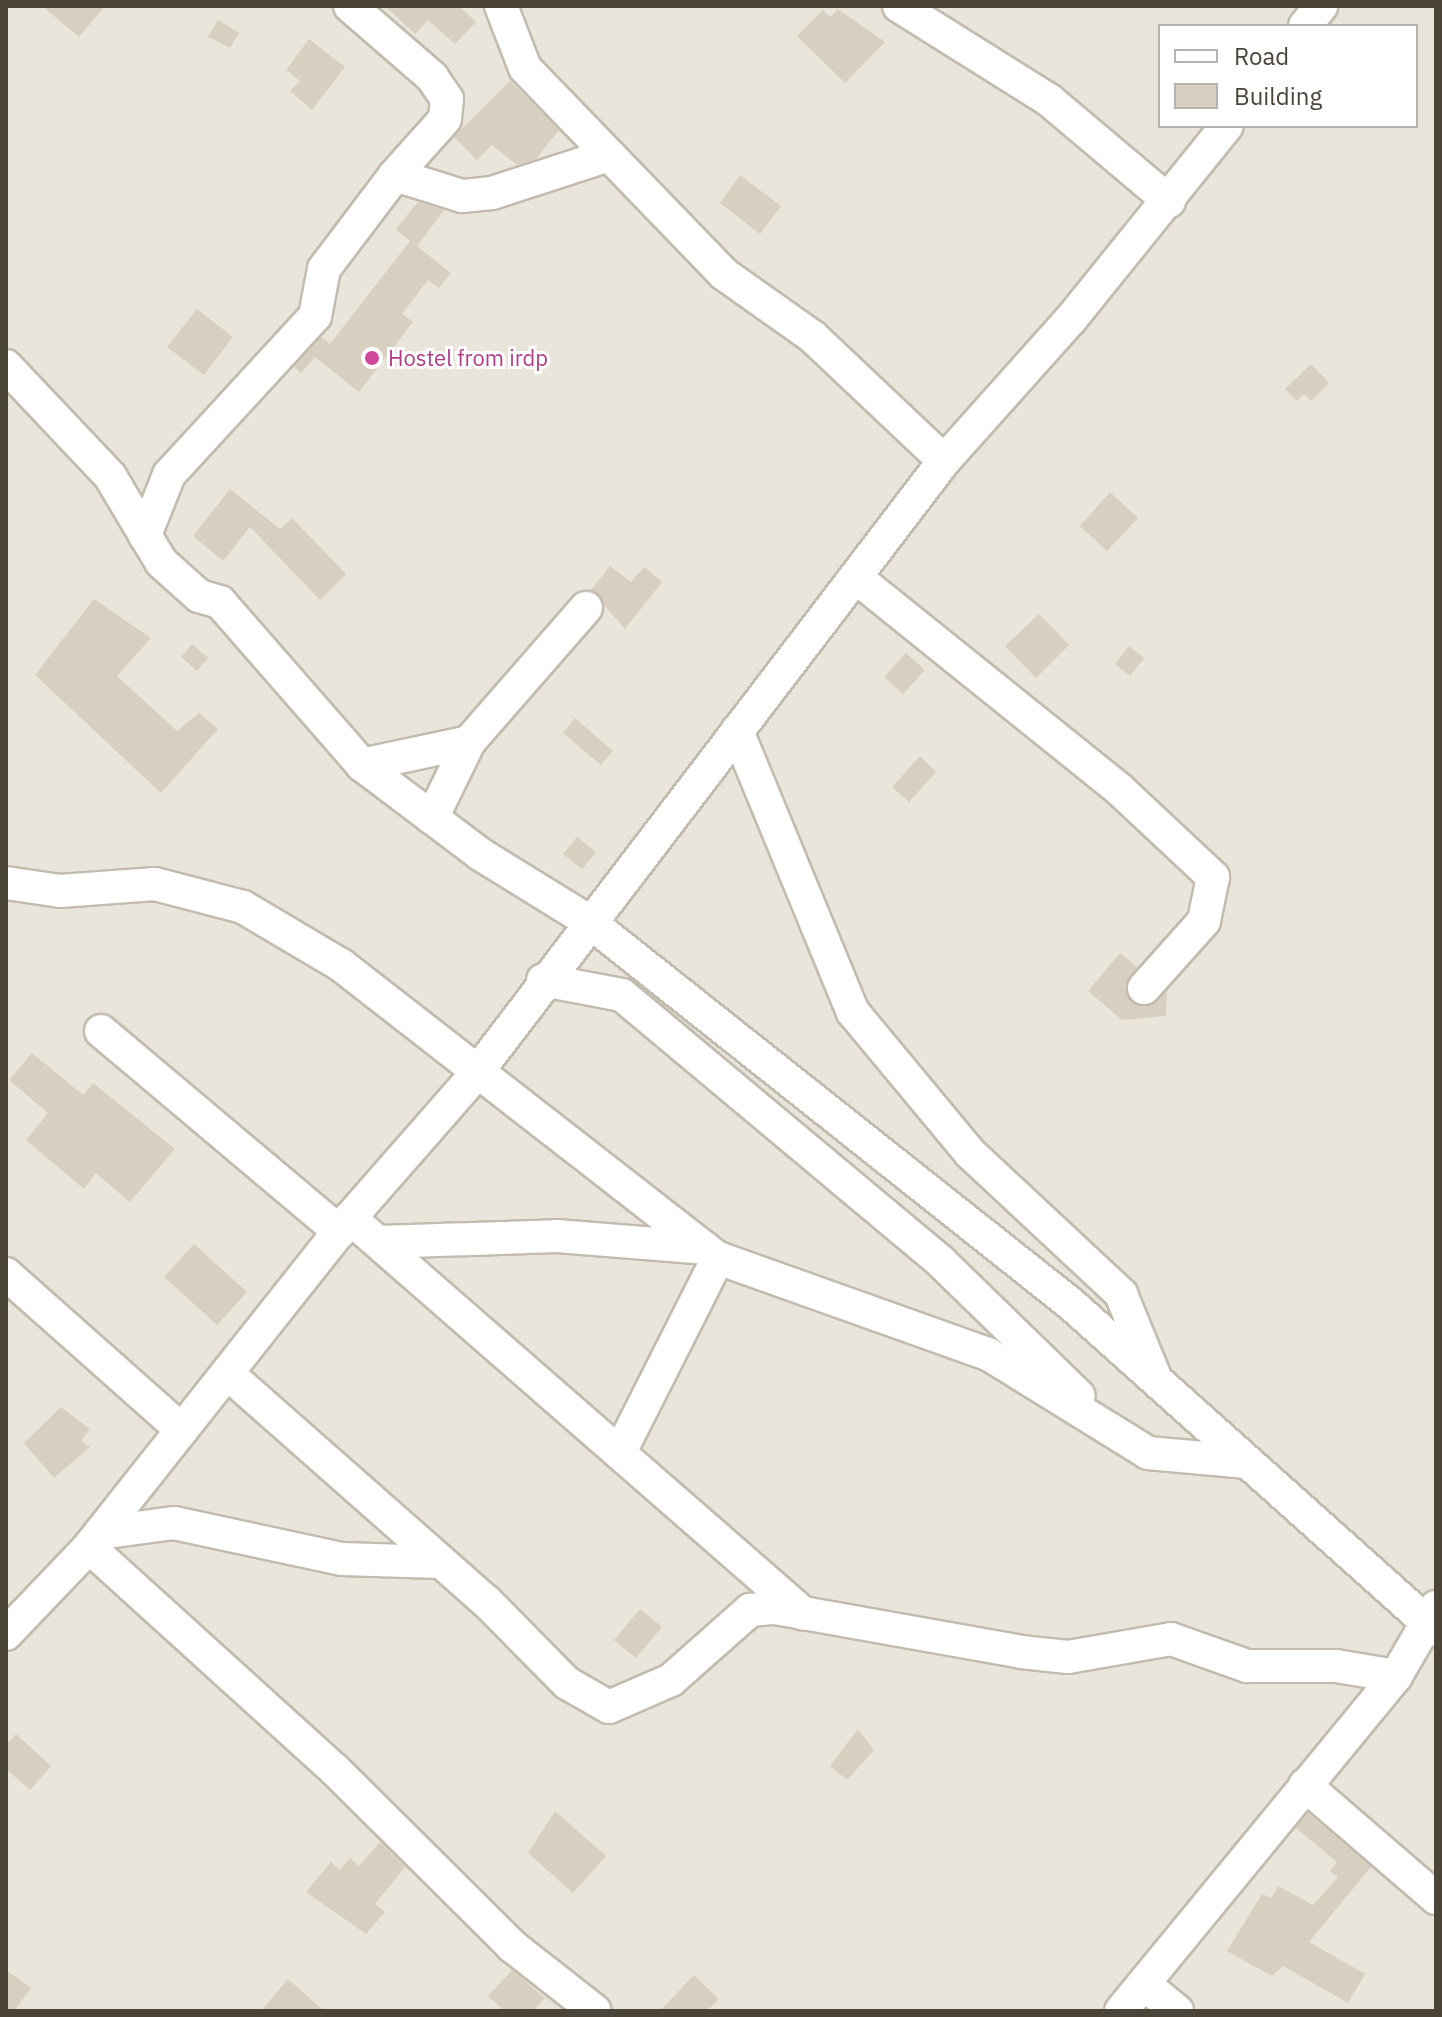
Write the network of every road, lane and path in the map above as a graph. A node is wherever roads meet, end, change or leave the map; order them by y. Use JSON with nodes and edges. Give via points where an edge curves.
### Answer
{"nodes":[{"id":1,"x":350,"y":6,"type":"edge"},
{"id":2,"x":501,"y":6,"type":"edge"},
{"id":3,"x":1321,"y":6,"type":"edge"},
{"id":4,"x":919,"y":11,"type":"edge"},
{"id":5,"x":1307,"y":24,"type":"edge"},
{"id":6,"x":1225,"y":128,"type":"edge"},
{"id":7,"x":609,"y":155,"type":"junction"},
{"id":8,"x":395,"y":175,"type":"junction"},
{"id":9,"x":1169,"y":201,"type":"junction"},
{"id":10,"x":6,"y":366,"type":"edge"},
{"id":11,"x":944,"y":461,"type":"junction"},
{"id":12,"x":145,"y":535,"type":"junction"},
{"id":13,"x":858,"y":579,"type":"junction"},
{"id":14,"x":586,"y":608,"type":"dead end"},
{"id":15,"x":737,"y":731,"type":"junction"},
{"id":16,"x":469,"y":742,"type":"junction"},
{"id":17,"x":362,"y":765,"type":"junction"},
{"id":18,"x":432,"y":818,"type":"junction"},
{"id":19,"x":6,"y":883,"type":"edge"},
{"id":20,"x":587,"y":920,"type":"junction"},
{"id":21,"x":543,"y":980,"type":"junction"},
{"id":22,"x":1144,"y":988,"type":"dead end"},
{"id":23,"x":101,"y":1031,"type":"dead end"},
{"id":24,"x":475,"y":1075,"type":"junction"},
{"id":25,"x":345,"y":1225,"type":"junction"},
{"id":26,"x":380,"y":1242,"type":"junction"},
{"id":27,"x":711,"y":1253,"type":"junction"},
{"id":28,"x":6,"y":1274,"type":"edge"},
{"id":29,"x":227,"y":1373,"type":"junction"},
{"id":30,"x":1156,"y":1381,"type":"junction"},
{"id":31,"x":182,"y":1430,"type":"junction"},
{"id":32,"x":1121,"y":1437,"type":"junction"},
{"id":33,"x":621,"y":1450,"type":"junction"},
{"id":34,"x":1247,"y":1462,"type":"junction"},
{"id":35,"x":94,"y":1540,"type":"junction"},
{"id":36,"x":440,"y":1562,"type":"junction"},
{"id":37,"x":20,"y":1593,"type":"edge"},
{"id":38,"x":804,"y":1614,"type":"junction"},
{"id":39,"x":1432,"y":1619,"type":"edge"},
{"id":40,"x":6,"y":1634,"type":"edge"},
{"id":41,"x":1396,"y":1676,"type":"junction"},
{"id":42,"x":1305,"y":1785,"type":"junction"},
{"id":43,"x":1436,"y":1898,"type":"edge"},
{"id":44,"x":1144,"y":1984,"type":"junction"},
{"id":45,"x":595,"y":2011,"type":"edge"},
{"id":46,"x":1121,"y":2011,"type":"edge"},
{"id":47,"x":1177,"y":2011,"type":"edge"}],
"edges":[{"from":1,"to":8,"type":"street","via":[[432,77],[447,99],[445,119]]},
{"from":2,"to":7,"type":"street","via":[[525,68]]},
{"from":3,"to":5,"type":"street"},
{"from":4,"to":9,"type":"street","via":[[1049,100]]},
{"from":6,"to":9,"type":"street"},
{"from":7,"to":8,"type":"street","via":[[492,193],[462,196]]},
{"from":7,"to":11,"type":"street","via":[[724,274],[813,337]]},
{"from":8,"to":12,"type":"street","via":[[324,269],[315,316],[169,475]]},
{"from":9,"to":11,"type":"street"},
{"from":10,"to":12,"type":"street","via":[[110,476]]},
{"from":11,"to":13,"type":"street"},
{"from":12,"to":17,"type":"street","via":[[180,579],[220,602]]},
{"from":13,"to":15,"type":"street"},
{"from":13,"to":22,"type":"street","via":[[1119,789],[1213,877],[1204,921]]},
{"from":14,"to":16,"type":"street"},
{"from":15,"to":20,"type":"street"},
{"from":15,"to":30,"type":"street","via":[[853,1012],[970,1153],[1121,1294]]},
{"from":16,"to":17,"type":"street"},
{"from":16,"to":18,"type":"street"},
{"from":17,"to":18,"type":"street"},
{"from":18,"to":20,"type":"street"},
{"from":19,"to":24,"type":"street","via":[[60,891],[155,884],[243,907],[341,965]]},
{"from":20,"to":21,"type":"street"},
{"from":20,"to":30,"type":"street","via":[[1071,1304]]},
{"from":21,"to":24,"type":"street"},
{"from":21,"to":32,"type":"street","via":[[622,995],[941,1262]]},
{"from":23,"to":25,"type":"street"},
{"from":24,"to":25,"type":"street"},
{"from":24,"to":27,"type":"street"},
{"from":25,"to":26,"type":"street"},
{"from":25,"to":29,"type":"street"},
{"from":26,"to":27,"type":"street","via":[[557,1236]]},
{"from":26,"to":33,"type":"street"},
{"from":27,"to":32,"type":"street","via":[[988,1354]]},
{"from":27,"to":33,"type":"street"},
{"from":28,"to":31,"type":"street"},
{"from":29,"to":31,"type":"street"},
{"from":29,"to":36,"type":"street"},
{"from":30,"to":34,"type":"street"},
{"from":31,"to":35,"type":"street"},
{"from":32,"to":34,"type":"street","via":[[1148,1453]]},
{"from":33,"to":38,"type":"street"},
{"from":34,"to":39,"type":"street"},
{"from":35,"to":36,"type":"street","via":[[174,1523],[342,1559]]},
{"from":35,"to":37,"type":"street"},
{"from":35,"to":45,"type":"street","via":[[512,1946]]},
{"from":36,"to":38,"type":"street","via":[[567,1683],[609,1707],[671,1680],[750,1610]]},
{"from":37,"to":40,"type":"street"},
{"from":38,"to":41,"type":"street","via":[[1068,1657],[1171,1639],[1247,1666],[1336,1666]]},
{"from":39,"to":41,"type":"street"},
{"from":41,"to":42,"type":"street"},
{"from":42,"to":43,"type":"street"},
{"from":42,"to":44,"type":"street"},
{"from":44,"to":46,"type":"street"},
{"from":44,"to":47,"type":"street"}]}
